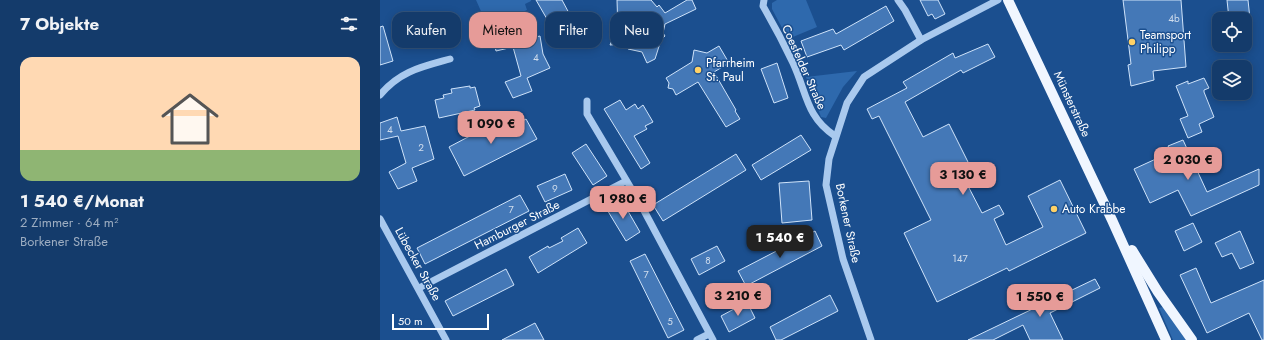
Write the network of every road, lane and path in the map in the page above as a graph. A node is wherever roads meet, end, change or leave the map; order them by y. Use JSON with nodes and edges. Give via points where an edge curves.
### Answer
{"nodes":[{"id":1,"x":764,"y":0,"type":"edge"},
{"id":2,"x":898,"y":0,"type":"edge"},
{"id":3,"x":998,"y":0,"type":"edge"},
{"id":4,"x":1008,"y":0,"type":"edge"},
{"id":5,"x":920,"y":40,"type":"junction"},
{"id":6,"x":450,"y":59,"type":"dead end"},
{"id":7,"x":380,"y":95,"type":"edge"},
{"id":8,"x":587,"y":101,"type":"dead end"},
{"id":9,"x":835,"y":136,"type":"junction"},
{"id":10,"x":626,"y":181,"type":"junction"},
{"id":11,"x":380,"y":219,"type":"edge"},
{"id":12,"x":1112,"y":220,"type":"junction"},
{"id":13,"x":419,"y":288,"type":"junction"},
{"id":14,"x":711,"y":337,"type":"edge"},
{"id":15,"x":446,"y":340,"type":"edge"},
{"id":16,"x":697,"y":340,"type":"edge"},
{"id":17,"x":870,"y":340,"type":"edge"},
{"id":18,"x":1166,"y":340,"type":"edge"},
{"id":19,"x":1192,"y":340,"type":"edge"}],
"edges":[{"from":1,"to":9,"type":"street","name":"Coesfelder Straße","via":[[763,6],[794,64],[815,118],[823,128]]},
{"from":2,"to":5,"type":"street"},
{"from":3,"to":5,"type":"street","name":"Borkener Straße"},
{"from":4,"to":12,"type":"main road","name":"Münsterstraße"},
{"from":5,"to":9,"type":"street","name":"Borkener Straße","via":[[864,77],[847,103]]},
{"from":6,"to":7,"type":"street","via":[[413,69],[399,77]]},
{"from":8,"to":10,"type":"street","via":[[587,114]]},
{"from":9,"to":17,"type":"street","name":"Borkener Straße","via":[[826,185],[843,259]]},
{"from":10,"to":13,"type":"street","name":"Hamburger Straße"},
{"from":10,"to":14,"type":"street"},
{"from":11,"to":13,"type":"street","name":"Lübecker Straße"},
{"from":12,"to":18,"type":"main road","name":"Münsterstraße"},
{"from":12,"to":19,"type":"main road","name":"Münsterstraße"},
{"from":13,"to":15,"type":"street","name":"Lübecker Straße"},
{"from":14,"to":16,"type":"street"}]}
